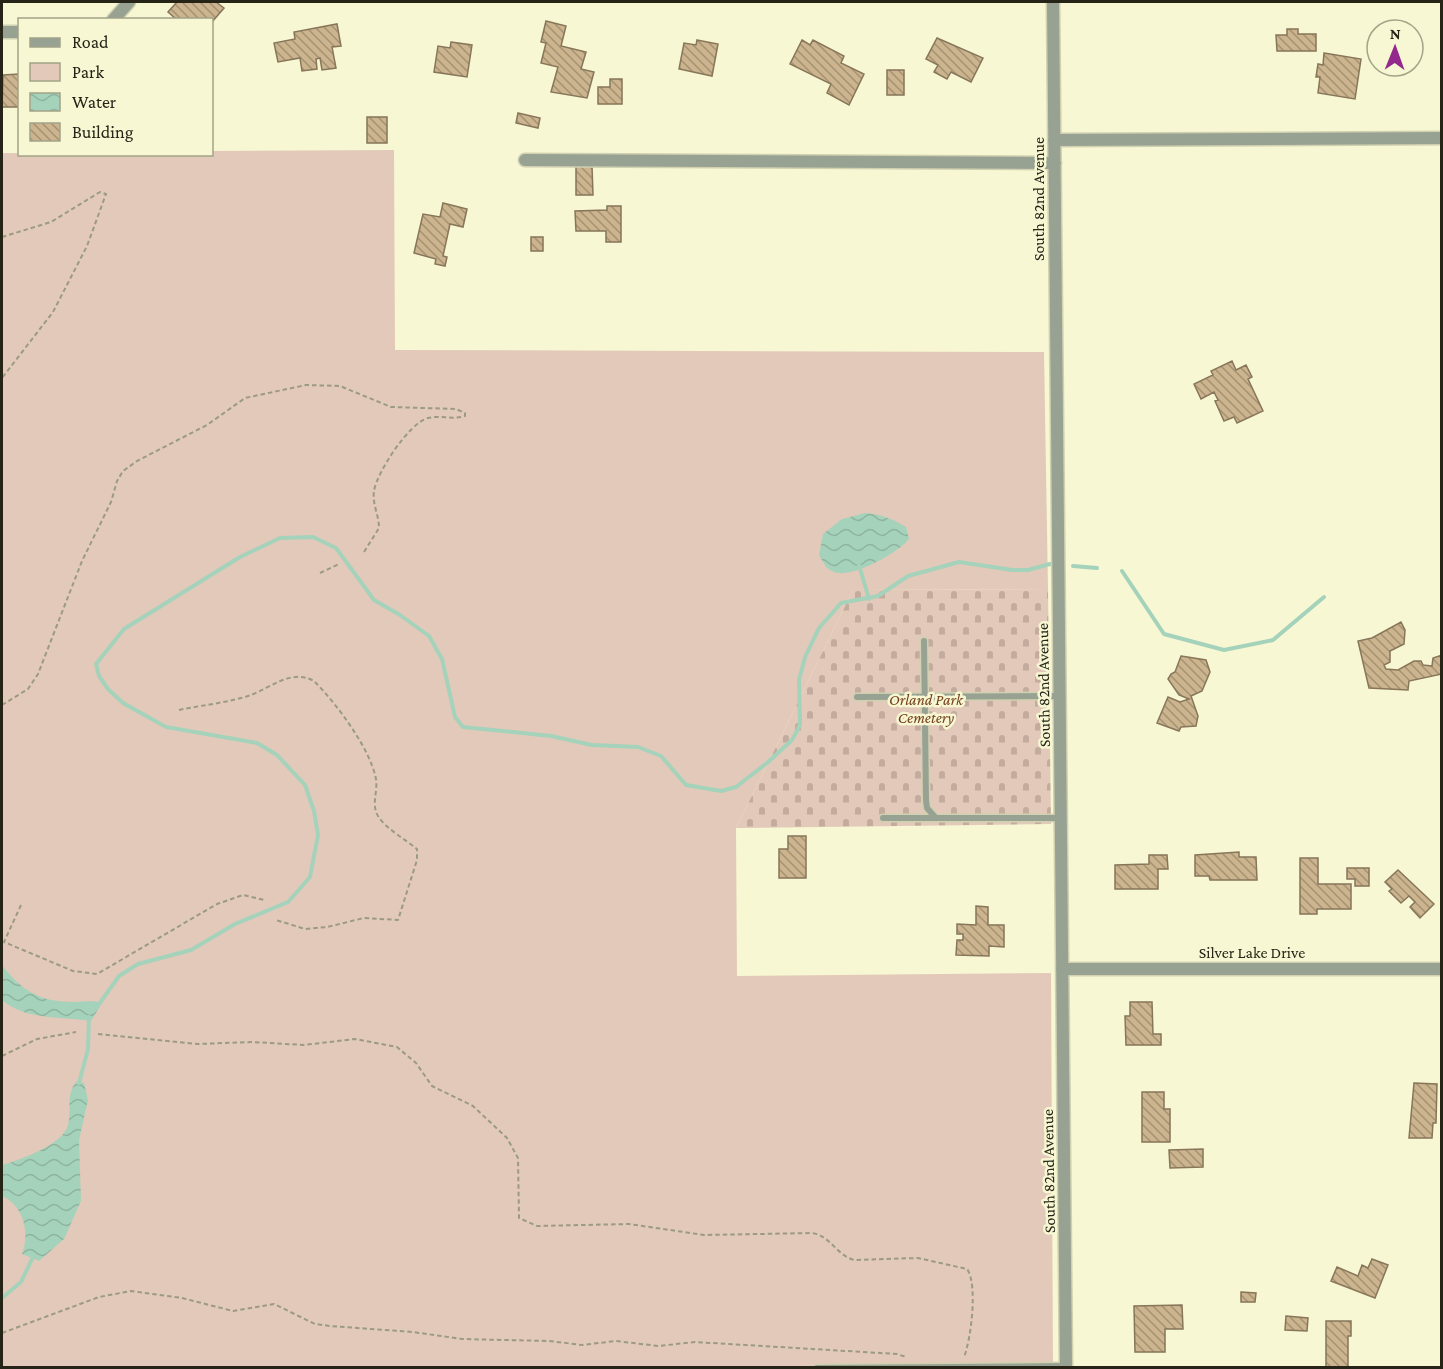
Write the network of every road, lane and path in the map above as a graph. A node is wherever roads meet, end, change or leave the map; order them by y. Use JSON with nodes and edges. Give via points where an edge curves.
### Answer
{"nodes":[{"id":1,"x":129,"y":2,"type":"edge"},
{"id":2,"x":1053,"y":2,"type":"edge"},
{"id":3,"x":115,"y":18,"type":"edge"},
{"id":4,"x":2,"y":32,"type":"edge"},
{"id":5,"x":18,"y":32,"type":"edge"},
{"id":6,"x":1442,"y":138,"type":"edge"},
{"id":7,"x":1054,"y":140,"type":"junction"},
{"id":8,"x":525,"y":160,"type":"dead end"},
{"id":9,"x":1054,"y":164,"type":"junction"},
{"id":10,"x":2,"y":237,"type":"edge"},
{"id":11,"x":2,"y":378,"type":"edge"},
{"id":12,"x":364,"y":552,"type":"dead end"},
{"id":13,"x":339,"y":564,"type":"dead end"},
{"id":14,"x":320,"y":573,"type":"dead end"},
{"id":15,"x":924,"y":641,"type":"dead end"},
{"id":16,"x":1060,"y":696,"type":"junction"},
{"id":17,"x":857,"y":697,"type":"dead end"},
{"id":18,"x":924,"y":697,"type":"junction"},
{"id":19,"x":2,"y":705,"type":"edge"},
{"id":20,"x":179,"y":710,"type":"dead end"},
{"id":21,"x":935,"y":817,"type":"junction"},
{"id":22,"x":883,"y":818,"type":"dead end"},
{"id":23,"x":1061,"y":818,"type":"junction"},
{"id":24,"x":264,"y":900,"type":"dead end"},
{"id":25,"x":21,"y":904,"type":"dead end"},
{"id":26,"x":276,"y":920,"type":"dead end"},
{"id":27,"x":1062,"y":969,"type":"junction"},
{"id":28,"x":1442,"y":969,"type":"edge"},
{"id":29,"x":76,"y":1032,"type":"dead end"},
{"id":30,"x":98,"y":1034,"type":"dead end"},
{"id":31,"x":2,"y":1056,"type":"edge"},
{"id":32,"x":2,"y":1333,"type":"edge"},
{"id":33,"x":916,"y":1367,"type":"edge"},
{"id":34,"x":957,"y":1367,"type":"edge"},
{"id":35,"x":1066,"y":1367,"type":"edge"},
{"id":36,"x":817,"y":1368,"type":"edge"}],
"edges":[{"from":1,"to":3,"type":"street"},
{"from":2,"to":7,"type":"street","name":"South 82nd Avenue"},
{"from":4,"to":5,"type":"street"},
{"from":6,"to":7,"type":"street"},
{"from":7,"to":9,"type":"street","name":"South 82nd Avenue"},
{"from":8,"to":9,"type":"street"},
{"from":9,"to":16,"type":"street","name":"South 82nd Avenue"},
{"from":10,"to":11,"type":"path","via":[[51,222],[100,192],[106,194],[87,246],[53,312]]},
{"from":12,"to":19,"type":"path","via":[[379,528],[374,499],[376,483],[396,449],[421,420],[459,418],[465,413],[456,409],[390,407],[350,389],[323,384],[245,398],[207,425],[123,471],[74,580],[46,659],[28,689]]},
{"from":13,"to":14,"type":"path"},
{"from":15,"to":18,"type":"lane"},
{"from":16,"to":18,"type":"lane"},
{"from":16,"to":23,"type":"street","name":"South 82nd Avenue"},
{"from":17,"to":18,"type":"lane"},
{"from":18,"to":21,"type":"lane","via":[[926,800]]},
{"from":20,"to":26,"type":"path","via":[[247,696],[290,677],[308,677],[347,721],[370,762],[379,818],[417,849],[398,920],[364,918],[305,929]]},
{"from":21,"to":22,"type":"lane"},
{"from":21,"to":23,"type":"lane"},
{"from":23,"to":27,"type":"street","name":"South 82nd Avenue"},
{"from":24,"to":25,"type":"path","via":[[243,895],[217,904],[97,974],[73,971],[4,942]]},
{"from":27,"to":28,"type":"street","name":"Silver Lake Drive"},
{"from":27,"to":35,"type":"street","name":"South 82nd Avenue"},
{"from":29,"to":31,"type":"path","via":[[37,1039]]},
{"from":30,"to":34,"type":"path","via":[[198,1044],[304,1045],[355,1039],[397,1047],[416,1062],[432,1086],[473,1106],[507,1138],[518,1158],[517,1213],[528,1224],[636,1224],[704,1235],[812,1233],[826,1236],[844,1256],[854,1260],[918,1258],[967,1269],[973,1283],[970,1335],[968,1348]]},
{"from":32,"to":33,"type":"path","via":[[99,1297],[131,1291],[233,1311],[281,1305],[315,1324],[344,1328],[572,1344],[616,1341],[658,1346],[695,1342],[897,1354],[912,1360]]},
{"from":33,"to":34,"type":"lane"},
{"from":33,"to":36,"type":"lane"},
{"from":34,"to":35,"type":"lane"}]}
